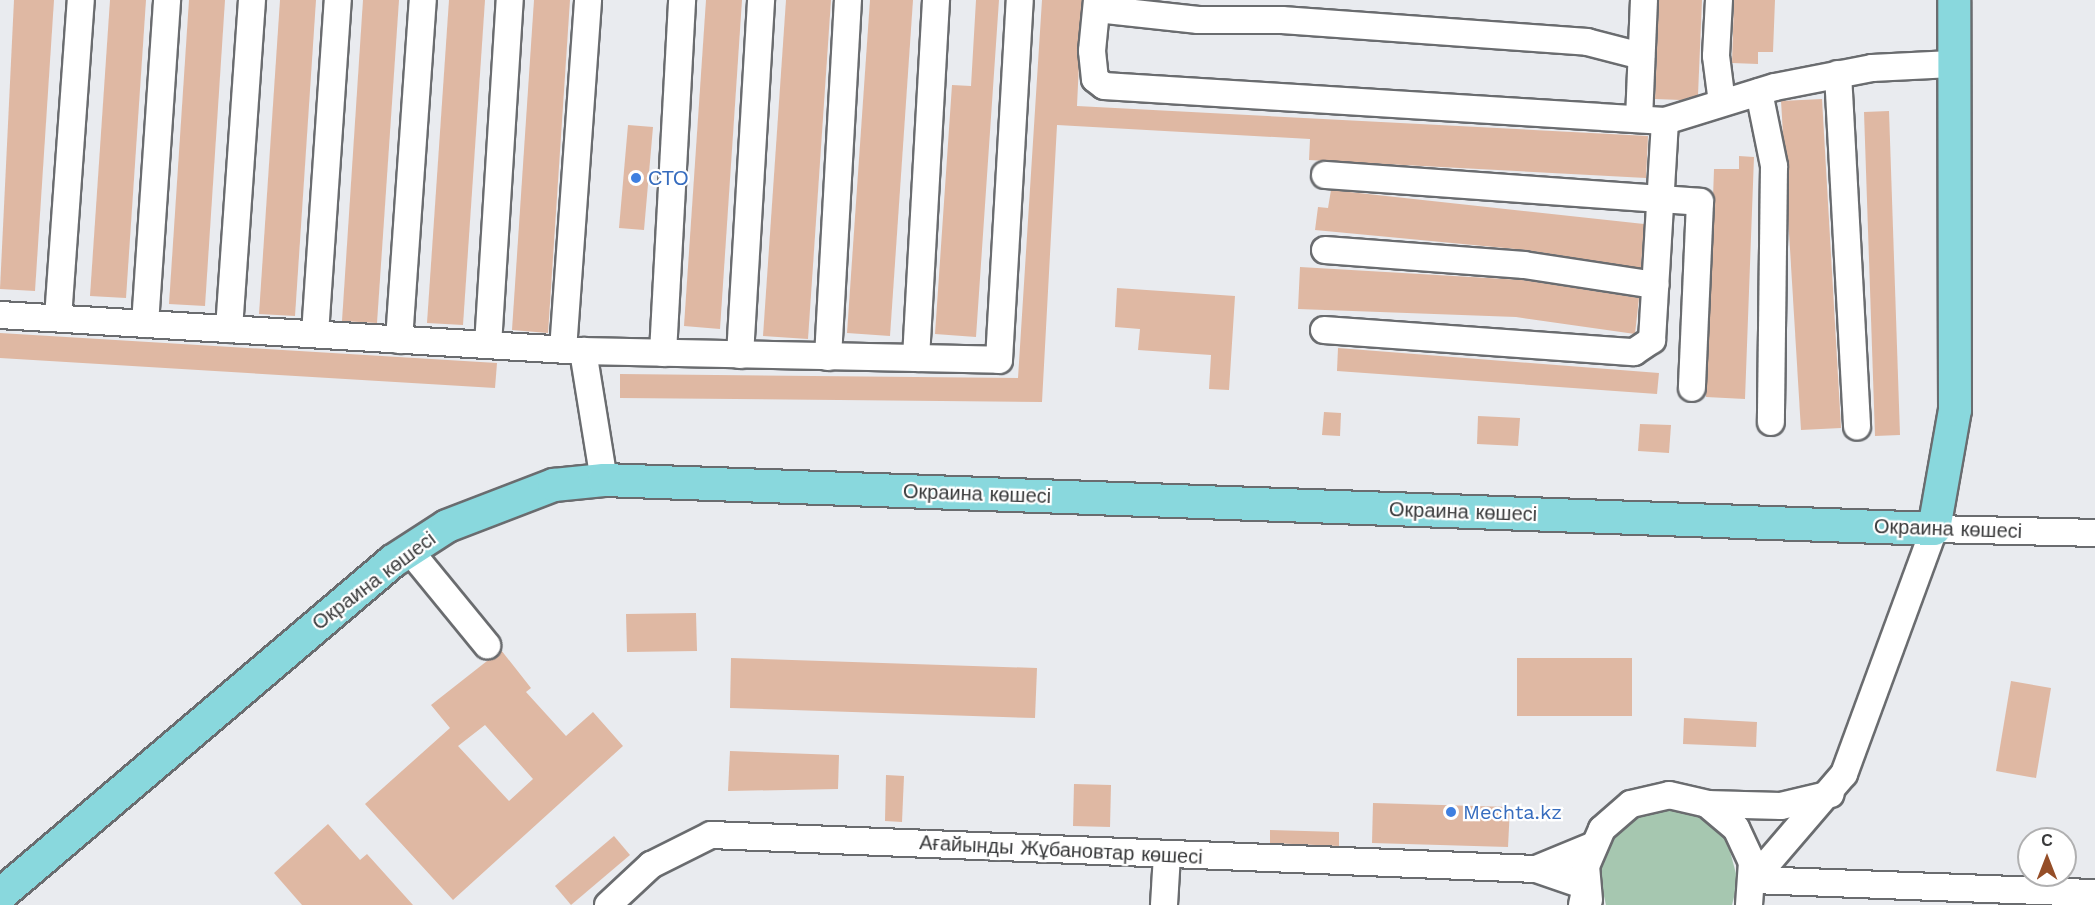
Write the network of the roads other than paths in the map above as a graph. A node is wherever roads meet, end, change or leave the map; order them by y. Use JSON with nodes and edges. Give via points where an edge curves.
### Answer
{"nodes":[{"id":1,"x":81,"y":0,"type":"edge"},
{"id":2,"x":167,"y":0,"type":"edge"},
{"id":3,"x":252,"y":0,"type":"edge"},
{"id":4,"x":338,"y":0,"type":"edge"},
{"id":5,"x":423,"y":0,"type":"edge"},
{"id":6,"x":510,"y":0,"type":"edge"},
{"id":7,"x":588,"y":0,"type":"edge"},
{"id":8,"x":682,"y":0,"type":"edge"},
{"id":9,"x":761,"y":0,"type":"edge"},
{"id":10,"x":848,"y":0,"type":"edge"},
{"id":11,"x":936,"y":0,"type":"edge"},
{"id":12,"x":1020,"y":0,"type":"edge"},
{"id":13,"x":1644,"y":0,"type":"edge"},
{"id":14,"x":1719,"y":0,"type":"edge"},
{"id":15,"x":1954,"y":0,"type":"edge"},
{"id":16,"x":1097,"y":4,"type":"edge"},
{"id":17,"x":1641,"y":56,"type":"junction"},
{"id":18,"x":1952,"y":64,"type":"junction"},
{"id":19,"x":1838,"y":74,"type":"junction"},
{"id":20,"x":1759,"y":92,"type":"junction"},
{"id":21,"x":1722,"y":104,"type":"junction"},
{"id":22,"x":1639,"y":119,"type":"junction"},
{"id":23,"x":1665,"y":121,"type":"junction"},
{"id":24,"x":1325,"y":175,"type":"dead end"},
{"id":25,"x":1660,"y":200,"type":"junction"},
{"id":26,"x":1325,"y":250,"type":"dead end"},
{"id":27,"x":1655,"y":285,"type":"junction"},
{"id":28,"x":0,"y":315,"type":"edge"},
{"id":29,"x":58,"y":318,"type":"junction"},
{"id":30,"x":145,"y":324,"type":"junction"},
{"id":31,"x":229,"y":329,"type":"junction"},
{"id":32,"x":1324,"y":330,"type":"dead end"},
{"id":33,"x":315,"y":334,"type":"junction"},
{"id":34,"x":399,"y":340,"type":"junction"},
{"id":35,"x":488,"y":345,"type":"junction"},
{"id":36,"x":573,"y":351,"type":"junction"},
{"id":37,"x":663,"y":353,"type":"junction"},
{"id":38,"x":740,"y":355,"type":"junction"},
{"id":39,"x":828,"y":357,"type":"junction"},
{"id":40,"x":916,"y":358,"type":"junction"},
{"id":41,"x":1692,"y":388,"type":"dead end"},
{"id":42,"x":1771,"y":422,"type":"dead end"},
{"id":43,"x":1857,"y":426,"type":"dead end"},
{"id":44,"x":604,"y":480,"type":"junction"},
{"id":45,"x":1934,"y":529,"type":"junction"},
{"id":46,"x":2095,"y":533,"type":"edge"},
{"id":47,"x":410,"y":550,"type":"junction"},
{"id":48,"x":487,"y":645,"type":"dead end"},
{"id":49,"x":1831,"y":794,"type":"junction"},
{"id":50,"x":1707,"y":804,"type":"junction"},
{"id":51,"x":1592,"y":846,"type":"junction"},
{"id":52,"x":1167,"y":855,"type":"junction"},
{"id":53,"x":1536,"y":869,"type":"junction"},
{"id":54,"x":1751,"y":893,"type":"edge"},
{"id":55,"x":2095,"y":893,"type":"edge"},
{"id":56,"x":0,"y":896,"type":"edge"},
{"id":57,"x":1970,"y":896,"type":"edge"},
{"id":58,"x":2068,"y":898,"type":"edge"},
{"id":59,"x":1586,"y":899,"type":"edge"},
{"id":60,"x":608,"y":905,"type":"edge"},
{"id":61,"x":1164,"y":905,"type":"edge"}],
"edges":[{"from":1,"to":29,"type":"street"},
{"from":2,"to":30,"type":"street"},
{"from":3,"to":31,"type":"street"},
{"from":4,"to":33,"type":"street"},
{"from":5,"to":34,"type":"street"},
{"from":6,"to":35,"type":"street"},
{"from":7,"to":36,"type":"street"},
{"from":8,"to":37,"type":"street"},
{"from":9,"to":38,"type":"street"},
{"from":10,"to":39,"type":"street"},
{"from":11,"to":40,"type":"street"},
{"from":12,"to":40,"type":"street","via":[[999,360]]},
{"from":13,"to":17,"type":"street"},
{"from":14,"to":21,"type":"street","via":[[1716,56]]},
{"from":15,"to":18,"type":"main road"},
{"from":16,"to":17,"type":"street","via":[[1198,20],[1282,20],[1587,42]]},
{"from":16,"to":22,"type":"street","via":[[1093,60],[1095,79],[1104,86]]},
{"from":17,"to":22,"type":"street"},
{"from":18,"to":19,"type":"street"},
{"from":18,"to":45,"type":"main road","via":[[1955,410]]},
{"from":19,"to":20,"type":"street"},
{"from":19,"to":43,"type":"street"},
{"from":20,"to":21,"type":"street"},
{"from":20,"to":42,"type":"street","via":[[1774,166]]},
{"from":21,"to":23,"type":"street"},
{"from":22,"to":23,"type":"street"},
{"from":23,"to":25,"type":"street"},
{"from":24,"to":25,"type":"street"},
{"from":25,"to":27,"type":"street"},
{"from":25,"to":41,"type":"street","via":[[1700,202]]},
{"from":26,"to":27,"type":"street","via":[[1524,265]]},
{"from":27,"to":32,"type":"street","via":[[1652,340],[1634,352]]},
{"from":28,"to":29,"type":"street"},
{"from":29,"to":30,"type":"street"},
{"from":30,"to":31,"type":"street"},
{"from":31,"to":33,"type":"street"},
{"from":33,"to":34,"type":"street"},
{"from":34,"to":35,"type":"street"},
{"from":35,"to":36,"type":"street"},
{"from":36,"to":37,"type":"street"},
{"from":36,"to":44,"type":"street"},
{"from":37,"to":38,"type":"street"},
{"from":38,"to":39,"type":"street"},
{"from":39,"to":40,"type":"street"},
{"from":44,"to":45,"type":"main road","name":"Окраина көшесі"},
{"from":44,"to":47,"type":"main road","name":"Окраина көшесі","via":[[554,485],[515,496],[447,526]]},
{"from":45,"to":46,"type":"street","name":"Окраина көшесі"},
{"from":45,"to":49,"type":"street","via":[[1854,751]]},
{"from":47,"to":48,"type":"street"},
{"from":47,"to":56,"type":"main road","name":"Окраина көшесі"},
{"from":49,"to":50,"type":"street","via":[[1781,806]]},
{"from":49,"to":54,"type":"street"},
{"from":50,"to":51,"type":"street","via":[[1688,797],[1649,797],[1615,815]]},
{"from":50,"to":54,"type":"street","via":[[1741,836]]},
{"from":51,"to":53,"type":"street"},
{"from":51,"to":59,"type":"street"},
{"from":52,"to":53,"type":"street","name":"Ағайынды Жұбановтар көшесі"},
{"from":52,"to":60,"type":"street","name":"Ағайынды Жұбановтар көшесі","via":[[711,835],[651,865]]},
{"from":52,"to":61,"type":"street"},
{"from":53,"to":59,"type":"street"},
{"from":54,"to":57,"type":"street"},
{"from":55,"to":58,"type":"street"},
{"from":57,"to":58,"type":"street"}]}
